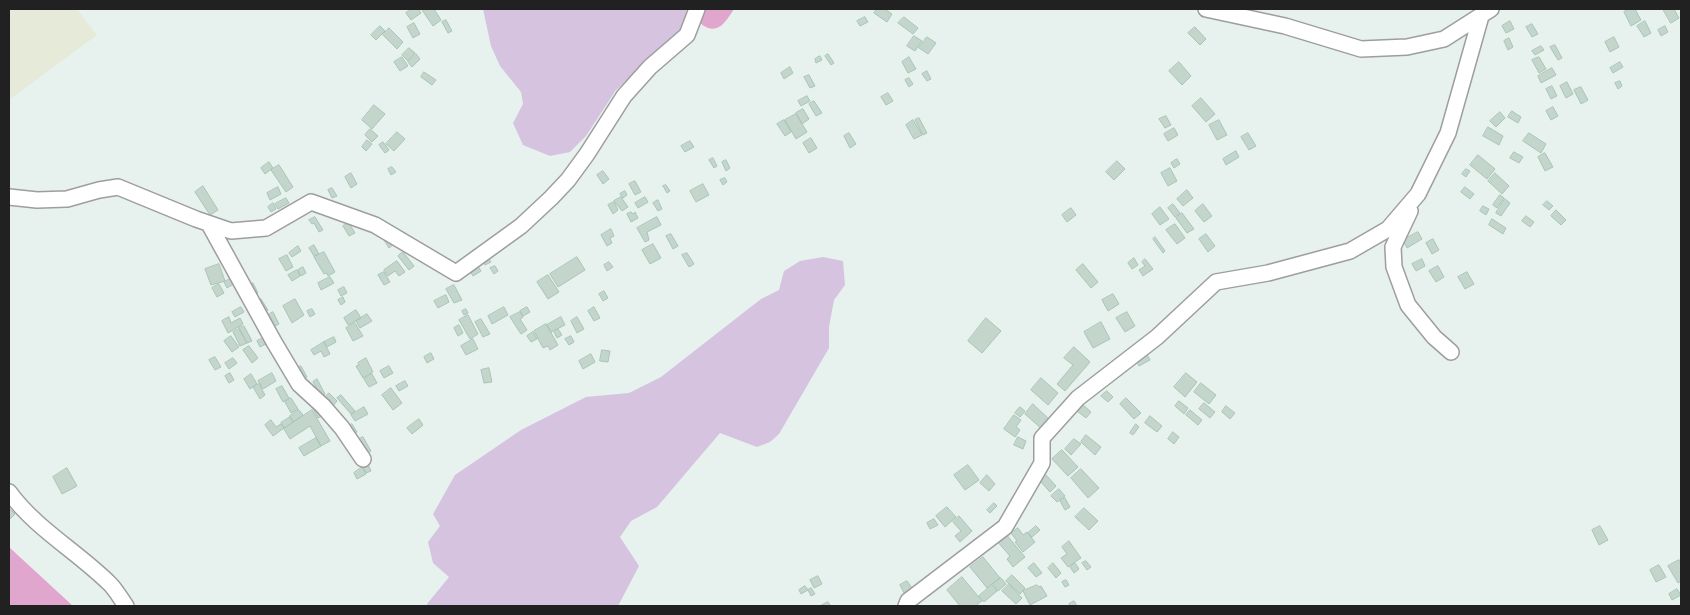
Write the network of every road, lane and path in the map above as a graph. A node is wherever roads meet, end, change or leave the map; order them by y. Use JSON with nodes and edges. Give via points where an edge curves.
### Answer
{"nodes":[{"id":1,"x":697,"y":9,"type":"edge"},
{"id":2,"x":1206,"y":9,"type":"edge"},
{"id":3,"x":1486,"y":12,"type":"edge"},
{"id":4,"x":1418,"y":194,"type":"junction"},
{"id":5,"x":9,"y":197,"type":"edge"},
{"id":6,"x":209,"y":224,"type":"junction"},
{"id":7,"x":1451,"y":352,"type":"dead end"},
{"id":8,"x":363,"y":459,"type":"dead end"},
{"id":9,"x":9,"y":492,"type":"edge"},
{"id":10,"x":126,"y":606,"type":"edge"},
{"id":11,"x":906,"y":606,"type":"edge"}],
"edges":[{"from":1,"to":6,"type":"street","via":[[687,35],[650,67],[624,96],[568,180],[521,226],[456,273],[375,225],[311,202],[266,228],[231,230]]},
{"from":2,"to":3,"type":"street","via":[[1284,26],[1361,49],[1407,47],[1444,39]]},
{"from":3,"to":4,"type":"street","via":[[1448,133]]},
{"from":4,"to":7,"type":"street","via":[[1393,247],[1394,267],[1408,305]]},
{"from":4,"to":11,"type":"street","via":[[1388,229],[1350,251],[1268,273],[1216,282],[1157,337],[1078,398],[1042,438],[1042,463],[1005,527],[908,601]]},
{"from":5,"to":6,"type":"street","via":[[67,199],[118,187]]},
{"from":6,"to":8,"type":"street","via":[[299,384],[342,428]]},
{"from":9,"to":10,"type":"street","via":[[50,534],[111,585]]}]}
